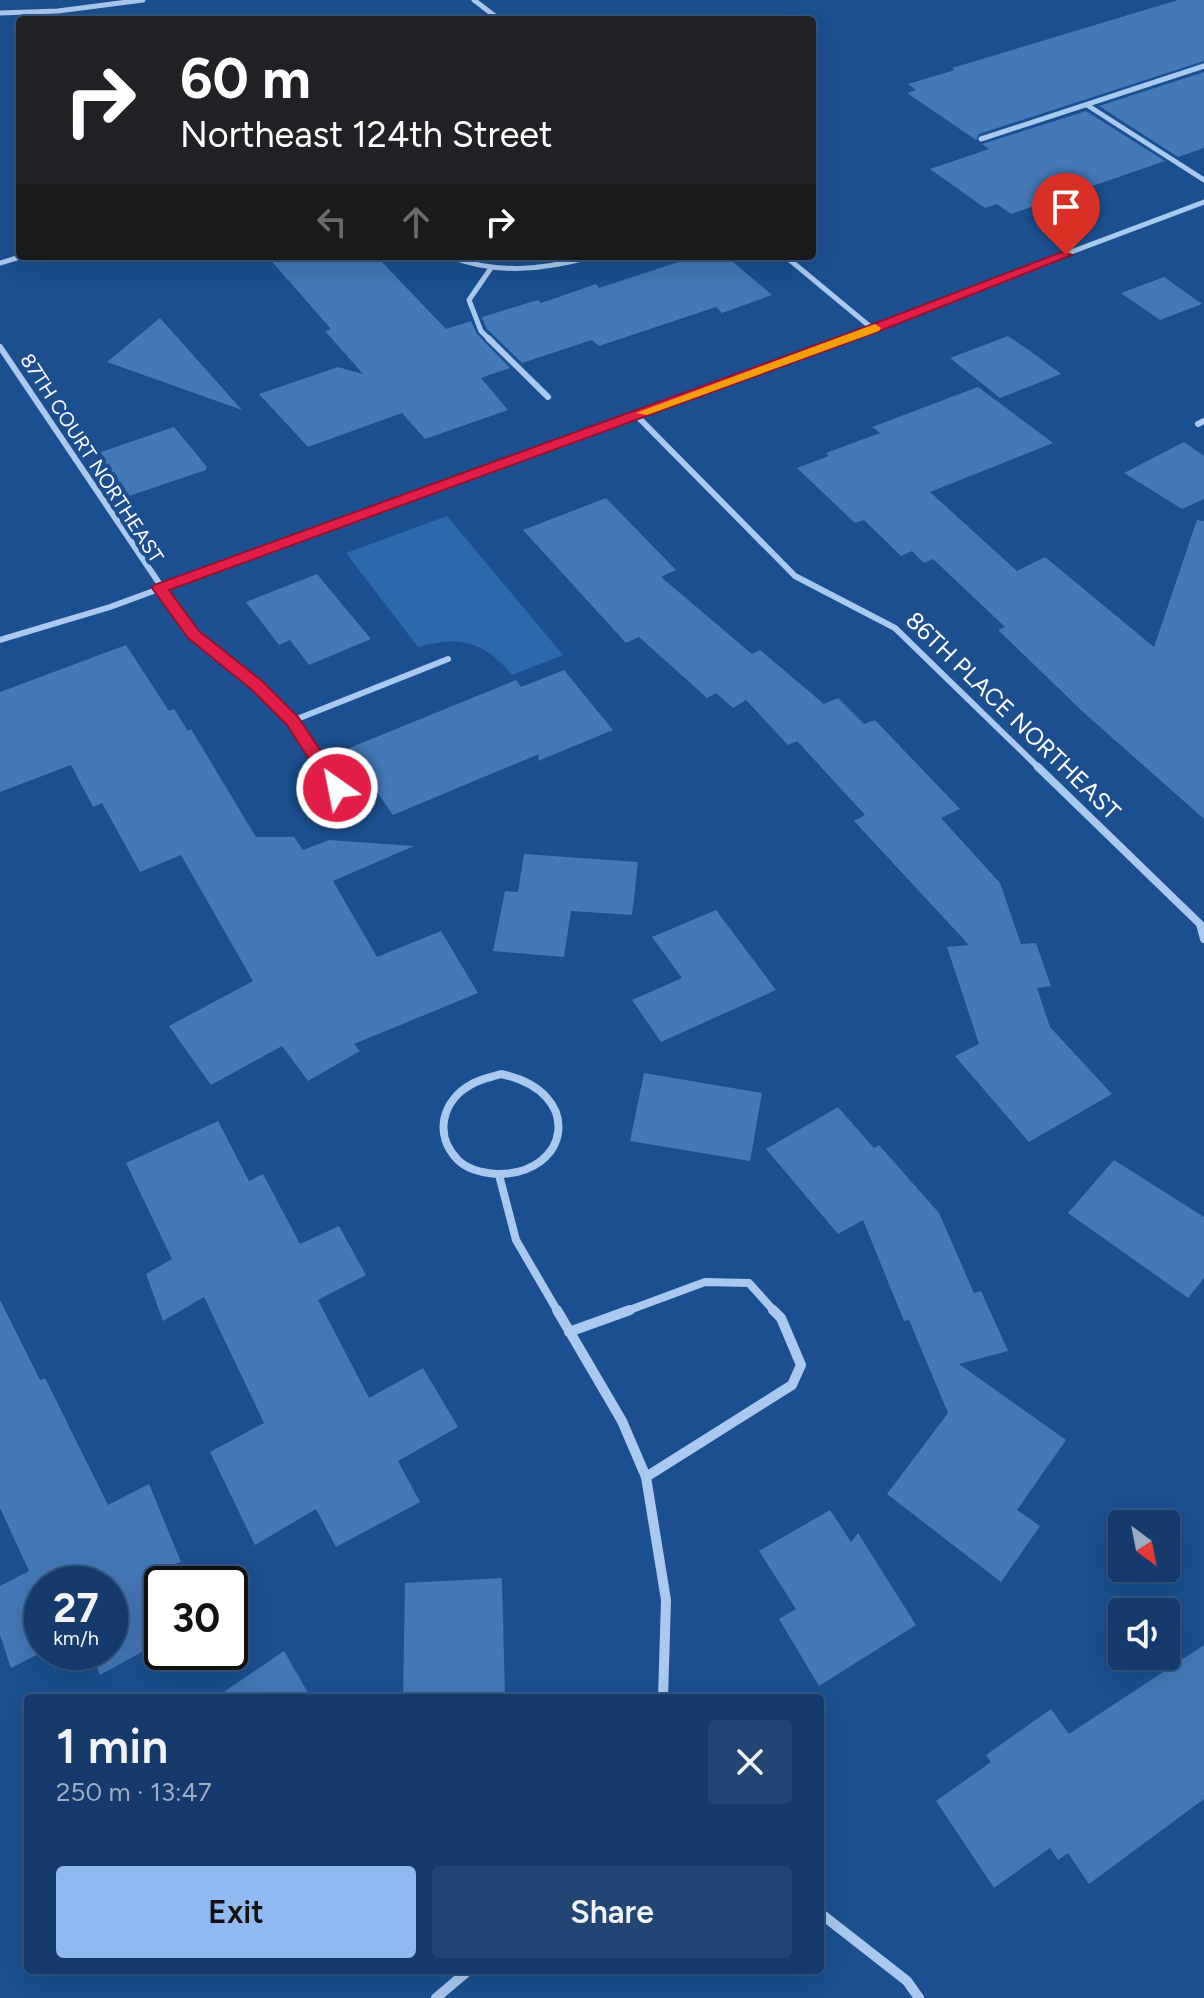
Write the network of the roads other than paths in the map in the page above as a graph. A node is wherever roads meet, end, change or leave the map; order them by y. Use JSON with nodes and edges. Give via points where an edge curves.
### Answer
{"nodes":[{"id":1,"x":143,"y":0,"type":"edge"},
{"id":2,"x":474,"y":0,"type":"edge"},
{"id":3,"x":0,"y":13,"type":"edge"},
{"id":4,"x":495,"y":16,"type":"edge"},
{"id":5,"x":1204,"y":66,"type":"edge"},
{"id":6,"x":1087,"y":105,"type":"junction"},
{"id":7,"x":981,"y":139,"type":"dead end"},
{"id":8,"x":1204,"y":180,"type":"edge"},
{"id":9,"x":1204,"y":202,"type":"edge"},
{"id":10,"x":457,"y":260,"type":"edge"},
{"id":11,"x":576,"y":260,"type":"edge"},
{"id":12,"x":790,"y":260,"type":"edge"},
{"id":13,"x":491,"y":268,"type":"junction"},
{"id":14,"x":873,"y":329,"type":"junction"},
{"id":15,"x":0,"y":347,"type":"edge"},
{"id":16,"x":548,"y":397,"type":"dead end"},
{"id":17,"x":636,"y":415,"type":"junction"},
{"id":18,"x":160,"y":588,"type":"junction"},
{"id":19,"x":0,"y":640,"type":"edge"},
{"id":20,"x":448,"y":659,"type":"dead end"},
{"id":21,"x":292,"y":721,"type":"junction"},
{"id":22,"x":337,"y":788,"type":"dead end"},
{"id":23,"x":1204,"y":939,"type":"edge"},
{"id":24,"x":499,"y":1175,"type":"junction"},
{"id":25,"x":569,"y":1332,"type":"junction"},
{"id":26,"x":646,"y":1477,"type":"junction"},
{"id":27,"x":663,"y":1694,"type":"edge"},
{"id":28,"x":824,"y":1916,"type":"edge"},
{"id":29,"x":464,"y":1974,"type":"edge"},
{"id":30,"x":436,"y":1998,"type":"edge"},
{"id":31,"x":919,"y":1998,"type":"edge"}],
"edges":[{"from":1,"to":3,"type":"street"},
{"from":2,"to":4,"type":"street"},
{"from":5,"to":6,"type":"street"},
{"from":6,"to":7,"type":"street"},
{"from":6,"to":8,"type":"street"},
{"from":9,"to":14,"type":"street"},
{"from":10,"to":13,"type":"street"},
{"from":11,"to":13,"type":"street","via":[[528,271]]},
{"from":12,"to":14,"type":"street"},
{"from":13,"to":16,"type":"street","via":[[469,300],[481,331]]},
{"from":14,"to":17,"type":"street"},
{"from":15,"to":18,"type":"street","name":"87TH COURT NORTHEAST"},
{"from":17,"to":18,"type":"street"},
{"from":17,"to":23,"type":"street","name":"86TH PLACE NORTHEAST","via":[[795,576],[895,628],[1200,924]]},
{"from":18,"to":19,"type":"street"},
{"from":18,"to":21,"type":"street","name":"87TH COURT NORTHEAST","via":[[194,635]]},
{"from":20,"to":21,"type":"street"},
{"from":21,"to":22,"type":"street","name":"87TH COURT NORTHEAST"},
{"from":24,"to":24,"type":"street","via":[[539,1163],[559,1132],[552,1098],[539,1085],[501,1074],[464,1087],[442,1116],[448,1151],[479,1173]]},
{"from":24,"to":25,"type":"street","via":[[516,1240]]},
{"from":25,"to":26,"type":"street","via":[[622,1421]]},
{"from":25,"to":26,"type":"street","via":[[705,1282],[749,1283],[781,1318],[801,1365],[792,1385]]},
{"from":26,"to":27,"type":"street","via":[[666,1600]]},
{"from":28,"to":31,"type":"street","via":[[907,1981]]},
{"from":29,"to":30,"type":"street"}]}
